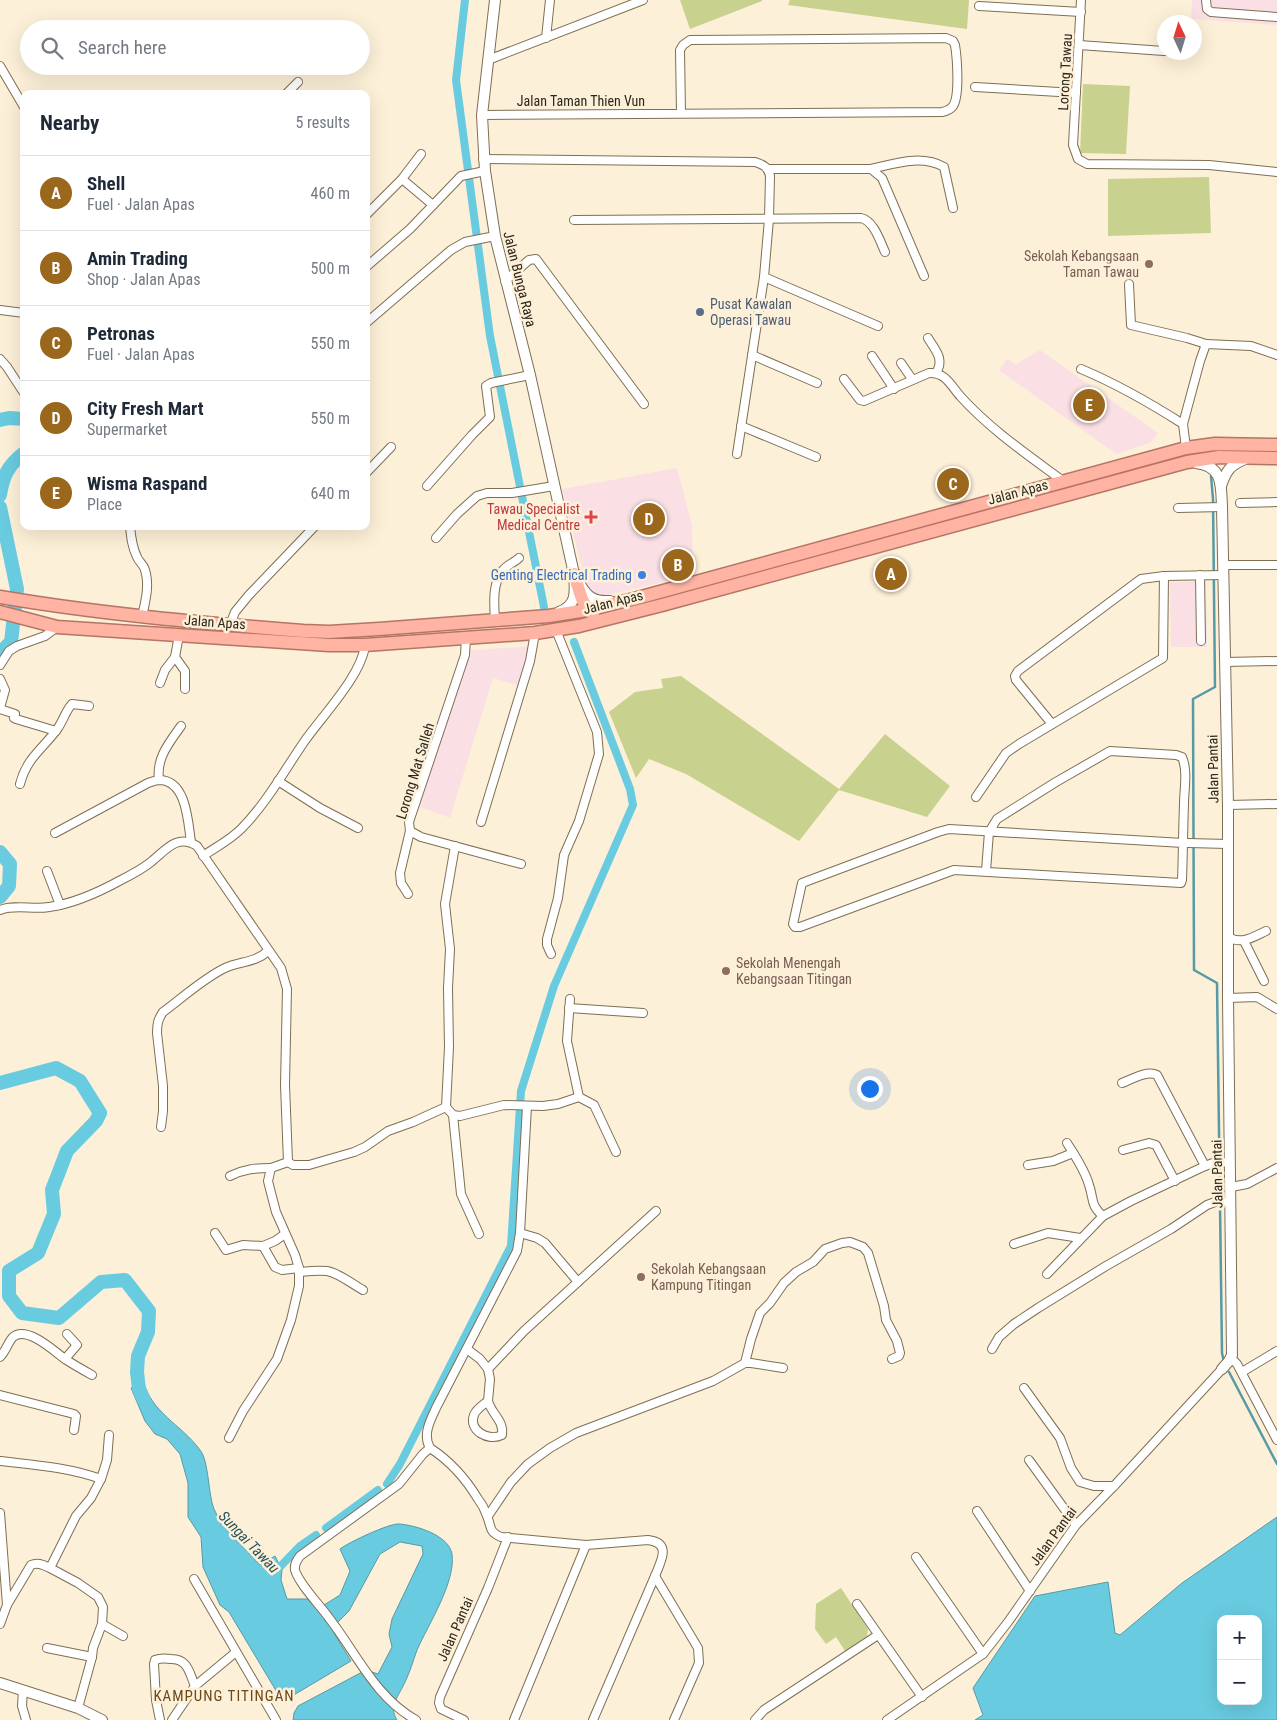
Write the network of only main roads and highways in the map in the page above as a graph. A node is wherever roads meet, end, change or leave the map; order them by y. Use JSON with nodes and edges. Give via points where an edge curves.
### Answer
{"nodes":[{"id":1,"x":1277,"y":445,"type":"edge"},
{"id":2,"x":1277,"y":458,"type":"edge"},
{"id":3,"x":574,"y":574,"type":"road end"},
{"id":4,"x":2,"y":598,"type":"edge"},
{"id":5,"x":72,"y":608,"type":"junction"},
{"id":6,"x":587,"y":610,"type":"junction"},
{"id":7,"x":1,"y":612,"type":"edge"},
{"id":8,"x":612,"y":618,"type":"junction"},
{"id":9,"x":379,"y":629,"type":"junction"},
{"id":10,"x":110,"y":630,"type":"junction"},
{"id":11,"x":419,"y":640,"type":"junction"}],
"edges":[{"from":1,"to":6,"type":"highway","name":"Jalan Apas","via":[[1215,444],[1186,448]]},
{"from":2,"to":8,"type":"highway","name":"Jalan Apas","via":[[1219,457],[1187,462]]},
{"from":3,"to":6,"type":"highway"},
{"from":4,"to":5,"type":"highway","name":"Jalan Apas"},
{"from":5,"to":9,"type":"highway","name":"Jalan Apas","via":[[329,632]]},
{"from":5,"to":10,"type":"highway","via":[[78,620]]},
{"from":6,"to":8,"type":"highway"},
{"from":6,"to":9,"type":"highway","name":"Jalan Apas","via":[[549,616]]},
{"from":7,"to":10,"type":"highway","name":"Jalan Apas","via":[[57,627]]},
{"from":8,"to":11,"type":"highway","name":"Jalan Apas","via":[[556,630]]},
{"from":9,"to":11,"type":"highway","via":[[388,633],[417,631],[422,634]]},
{"from":10,"to":11,"type":"highway","name":"Jalan Apas","via":[[300,644],[365,645]]}]}
